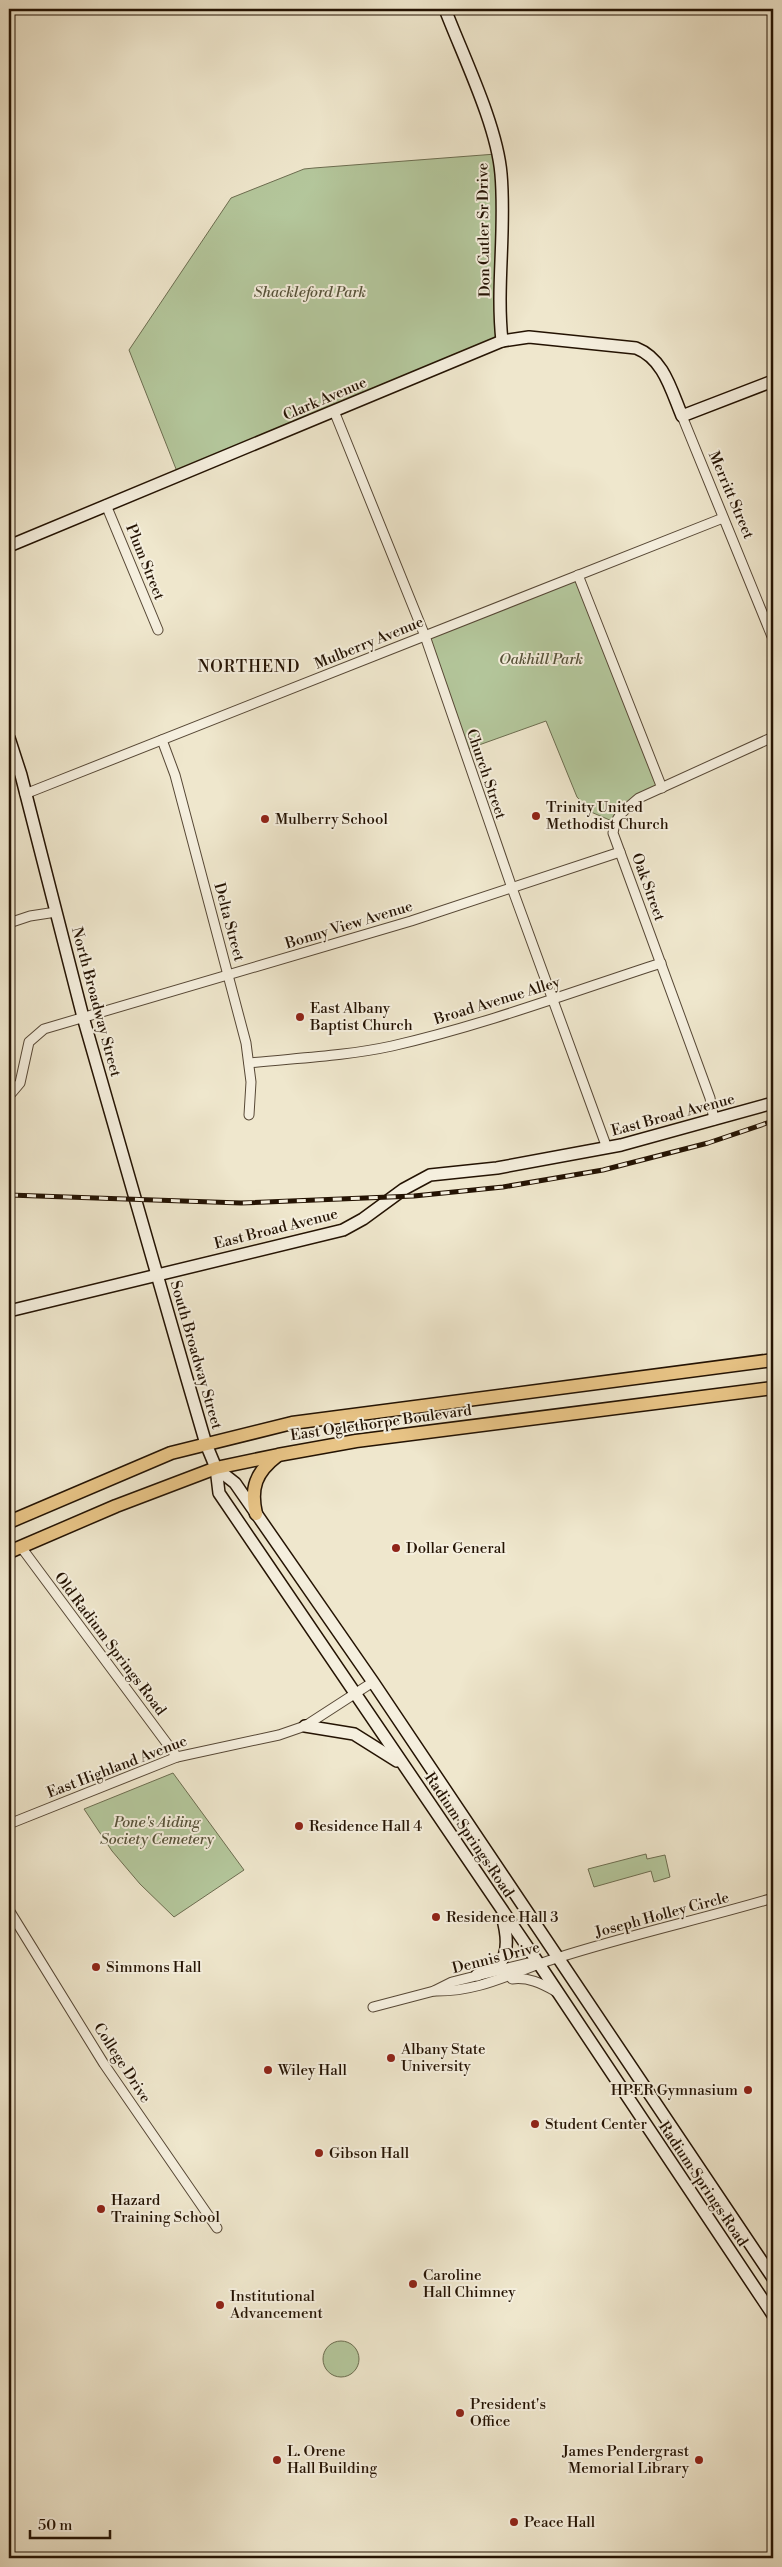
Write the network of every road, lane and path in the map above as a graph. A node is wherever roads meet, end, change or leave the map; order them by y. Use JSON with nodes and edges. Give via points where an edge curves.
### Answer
{"nodes":[{"id":1,"x":445,"y":9,"type":"edge"},
{"id":2,"x":502,"y":341,"type":"junction"},
{"id":3,"x":658,"y":364,"type":"joint"},
{"id":4,"x":773,"y":381,"type":"edge"},
{"id":5,"x":334,"y":411,"type":"junction"},
{"id":6,"x":682,"y":416,"type":"junction"},
{"id":7,"x":106,"y":505,"type":"junction"},
{"id":8,"x":723,"y":518,"type":"junction"},
{"id":9,"x":9,"y":546,"type":"edge"},
{"id":10,"x":578,"y":575,"type":"junction"},
{"id":11,"x":158,"y":630,"type":"dead end"},
{"id":12,"x":425,"y":636,"type":"junction"},
{"id":13,"x":773,"y":639,"type":"edge"},
{"id":14,"x":9,"y":738,"type":"edge"},
{"id":15,"x":773,"y":738,"type":"edge"},
{"id":16,"x":162,"y":740,"type":"junction"},
{"id":17,"x":662,"y":788,"type":"junction"},
{"id":18,"x":25,"y":794,"type":"junction"},
{"id":19,"x":620,"y":852,"type":"junction"},
{"id":20,"x":512,"y":888,"type":"junction"},
{"id":21,"x":56,"y":912,"type":"junction"},
{"id":22,"x":9,"y":923,"type":"edge"},
{"id":23,"x":661,"y":963,"type":"junction"},
{"id":24,"x":230,"y":976,"type":"junction"},
{"id":25,"x":553,"y":998,"type":"junction"},
{"id":26,"x":83,"y":1017,"type":"junction"},
{"id":27,"x":249,"y":1063,"type":"junction"},
{"id":28,"x":9,"y":1096,"type":"edge"},
{"id":29,"x":773,"y":1103,"type":"edge"},
{"id":30,"x":249,"y":1115,"type":"dead end"},
{"id":31,"x":714,"y":1120,"type":"junction"},
{"id":32,"x":608,"y":1148,"type":"junction"},
{"id":33,"x":157,"y":1274,"type":"junction"},
{"id":34,"x":9,"y":1311,"type":"edge"},
{"id":35,"x":773,"y":1360,"type":"edge"},
{"id":36,"x":773,"y":1388,"type":"edge"},
{"id":37,"x":206,"y":1444,"type":"junction"},
{"id":38,"x":278,"y":1455,"type":"junction"},
{"id":39,"x":216,"y":1468,"type":"junction"},
{"id":40,"x":256,"y":1514,"type":"junction"},
{"id":41,"x":9,"y":1522,"type":"edge"},
{"id":42,"x":21,"y":1547,"type":"junction"},
{"id":43,"x":9,"y":1552,"type":"edge"},
{"id":44,"x":373,"y":1682,"type":"junction"},
{"id":45,"x":356,"y":1695,"type":"junction"},
{"id":46,"x":305,"y":1726,"type":"junction"},
{"id":47,"x":177,"y":1757,"type":"junction"},
{"id":48,"x":401,"y":1763,"type":"junction"},
{"id":49,"x":9,"y":1824,"type":"edge"},
{"id":50,"x":773,"y":1898,"type":"edge"},
{"id":51,"x":498,"y":1905,"type":"junction"},
{"id":52,"x":9,"y":1910,"type":"edge"},
{"id":53,"x":557,"y":1958,"type":"junction"},
{"id":54,"x":538,"y":1962,"type":"junction"},
{"id":55,"x":477,"y":1976,"type":"junction"},
{"id":56,"x":502,"y":1980,"type":"junction"},
{"id":57,"x":434,"y":1991,"type":"junction"},
{"id":58,"x":558,"y":1993,"type":"junction"},
{"id":59,"x":373,"y":2007,"type":"dead end"},
{"id":60,"x":217,"y":2228,"type":"dead end"},
{"id":61,"x":773,"y":2278,"type":"edge"},
{"id":62,"x":773,"y":2315,"type":"edge"}],
"edges":[{"from":1,"to":2,"type":"main road","name":"Don Cutler Sr Drive","via":[[499,155]]},
{"from":2,"to":3,"type":"main road","name":"Clark Avenue","via":[[529,337],[636,348],[648,353]]},
{"from":2,"to":5,"type":"main road","name":"Clark Avenue"},
{"from":3,"to":6,"type":"main road","name":"Merritt Street"},
{"from":4,"to":6,"type":"main road"},
{"from":5,"to":7,"type":"main road","name":"Clark Avenue"},
{"from":5,"to":12,"type":"street","name":"Church Street"},
{"from":6,"to":8,"type":"street","name":"Merritt Street"},
{"from":7,"to":9,"type":"main road","name":"Clark Avenue"},
{"from":7,"to":11,"type":"street","name":"Plum Street"},
{"from":8,"to":10,"type":"street","name":"Mulberry Avenue"},
{"from":8,"to":13,"type":"street","name":"Merritt Street"},
{"from":10,"to":12,"type":"street","name":"Mulberry Avenue"},
{"from":10,"to":17,"type":"street"},
{"from":12,"to":16,"type":"street","name":"Mulberry Avenue"},
{"from":12,"to":20,"type":"street","name":"Church Street"},
{"from":14,"to":18,"type":"main road","name":"North Broadway Street"},
{"from":15,"to":17,"type":"street"},
{"from":16,"to":18,"type":"street","name":"Mulberry Avenue"},
{"from":16,"to":24,"type":"street","name":"Delta Street","via":[[175,775]]},
{"from":17,"to":19,"type":"street","name":"Oak Street","via":[[640,798],[615,821],[614,833]]},
{"from":18,"to":21,"type":"main road","name":"North Broadway Street"},
{"from":19,"to":20,"type":"street","name":"Bonny View Avenue"},
{"from":19,"to":23,"type":"street","name":"Oak Street"},
{"from":20,"to":24,"type":"street","name":"Bonny View Avenue"},
{"from":20,"to":25,"type":"street","name":"Church Street"},
{"from":21,"to":22,"type":"street"},
{"from":21,"to":26,"type":"main road","name":"North Broadway Street"},
{"from":23,"to":25,"type":"street","name":"Broad Avenue Alley"},
{"from":23,"to":31,"type":"street","name":"Oak Street","via":[[710,1098]]},
{"from":24,"to":26,"type":"street","name":"Bonny View Avenue"},
{"from":24,"to":27,"type":"street","name":"Delta Street"},
{"from":25,"to":27,"type":"street","name":"Broad Avenue Alley","via":[[454,1030],[391,1046],[346,1054]]},
{"from":25,"to":32,"type":"street","name":"Church Street"},
{"from":26,"to":28,"type":"street","name":"Bonny View Avenue","via":[[35,1035],[29,1042],[20,1082]]},
{"from":26,"to":33,"type":"main road","name":"North Broadway Street"},
{"from":27,"to":30,"type":"street","name":"Delta Street"},
{"from":29,"to":31,"type":"main road","name":"East Broad Avenue"},
{"from":31,"to":32,"type":"main road","name":"East Broad Avenue"},
{"from":32,"to":33,"type":"main road","name":"East Broad Avenue","via":[[497,1168],[430,1175],[404,1188],[363,1220],[343,1230]]},
{"from":33,"to":34,"type":"main road","name":"East Broad Avenue"},
{"from":33,"to":37,"type":"main road","name":"South Broadway Street"},
{"from":35,"to":37,"type":"main road","name":"East Oglethorpe Boulevard","via":[[325,1418]]},
{"from":36,"to":38,"type":"main road","name":"East Oglethorpe Boulevard","via":[[356,1441]]},
{"from":37,"to":39,"type":"main road","name":"Radium Springs Road"},
{"from":37,"to":41,"type":"main road","name":"East Oglethorpe Boulevard","via":[[140,1465]]},
{"from":38,"to":39,"type":"main road","name":"East Oglethorpe Boulevard"},
{"from":38,"to":40,"type":"main road","via":[[261,1470],[256,1480],[253,1500]]},
{"from":39,"to":40,"type":"main road","name":"Radium Springs Road","via":[[235,1483]]},
{"from":39,"to":42,"type":"main road","name":"East Oglethorpe Boulevard"},
{"from":39,"to":45,"type":"main road","name":"Radium Springs Road","via":[[219,1492]]},
{"from":40,"to":44,"type":"main road","name":"Radium Springs Road"},
{"from":42,"to":43,"type":"main road","name":"East Oglethorpe Boulevard"},
{"from":42,"to":47,"type":"street","name":"Old Radium Springs Road"},
{"from":44,"to":45,"type":"street","name":"East Highland Avenue"},
{"from":44,"to":53,"type":"main road","name":"Radium Springs Road"},
{"from":45,"to":46,"type":"street","name":"East Highland Avenue"},
{"from":45,"to":48,"type":"main road","name":"Radium Springs Road"},
{"from":46,"to":47,"type":"street","name":"East Highland Avenue","via":[[279,1735]]},
{"from":46,"to":48,"type":"main road","via":[[354,1734]]},
{"from":47,"to":49,"type":"street","name":"East Highland Avenue"},
{"from":48,"to":51,"type":"main road","name":"Radium Springs Road"},
{"from":50,"to":53,"type":"street","name":"Joseph Holley Circle"},
{"from":51,"to":54,"type":"main road","name":"Radium Springs Road"},
{"from":51,"to":55,"type":"main road","via":[[506,1934],[504,1954],[498,1965]]},
{"from":52,"to":60,"type":"street","name":"College Drive","via":[[104,2064]]},
{"from":53,"to":54,"type":"street","name":"Dennis Drive"},
{"from":53,"to":61,"type":"main road","name":"Radium Springs Road"},
{"from":54,"to":55,"type":"street","name":"Dennis Drive"},
{"from":54,"to":56,"type":"street","name":"Dennis Drive"},
{"from":54,"to":58,"type":"main road","name":"Radium Springs Road"},
{"from":55,"to":57,"type":"street","name":"Dennis Drive","via":[[452,1982]]},
{"from":56,"to":57,"type":"street","name":"Dennis Drive","via":[[464,1990]]},
{"from":56,"to":58,"type":"street","via":[[523,1977]]},
{"from":57,"to":59,"type":"street","name":"Dennis Drive"},
{"from":58,"to":62,"type":"main road","name":"Radium Springs Road"}]}
